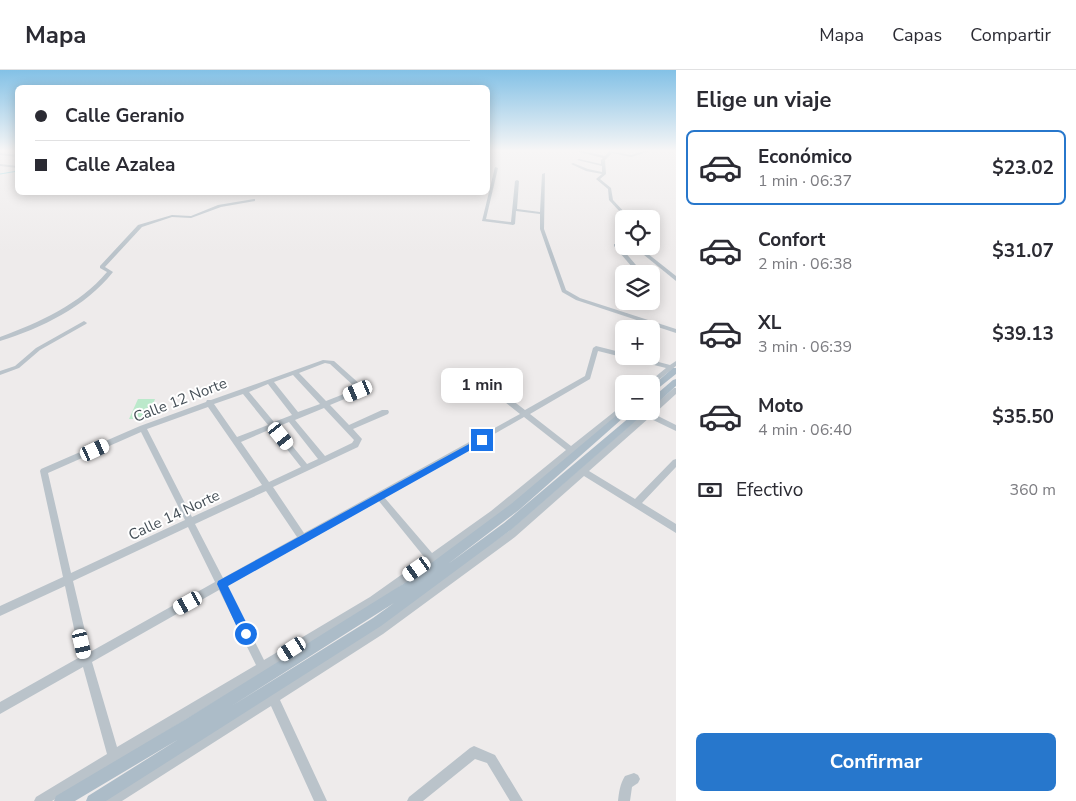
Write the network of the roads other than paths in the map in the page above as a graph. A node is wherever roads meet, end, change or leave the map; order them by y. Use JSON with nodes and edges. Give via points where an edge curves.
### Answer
{"nodes":[{"id":1,"x":517,"y":185,"type":"edge"},
{"id":2,"x":543,"y":185,"type":"edge"},
{"id":3,"x":604,"y":185,"type":"edge"},
{"id":4,"x":490,"y":195,"type":"edge"},
{"id":5,"x":254,"y":200,"type":"dead end"},
{"id":6,"x":515,"y":210,"type":"junction"},
{"id":7,"x":620,"y":210,"type":"edge"},
{"id":8,"x":542,"y":213,"type":"junction"},
{"id":9,"x":624,"y":255,"type":"joint"},
{"id":10,"x":642,"y":255,"type":"edge"},
{"id":11,"x":632,"y":256,"type":"dead end"},
{"id":12,"x":633,"y":265,"type":"edge"},
{"id":13,"x":676,"y":278,"type":"edge"},
{"id":14,"x":84,"y":323,"type":"dead end"},
{"id":15,"x":0,"y":331,"type":"edge"},
{"id":16,"x":676,"y":331,"type":"edge"},
{"id":17,"x":14,"y":334,"type":"junction"},
{"id":18,"x":0,"y":339,"type":"edge"},
{"id":19,"x":615,"y":353,"type":"edge"},
{"id":20,"x":660,"y":364,"type":"edge"},
{"id":21,"x":674,"y":367,"type":"edge"},
{"id":22,"x":294,"y":372,"type":"junction"},
{"id":23,"x":0,"y":373,"type":"edge"},
{"id":24,"x":660,"y":377,"type":"edge"},
{"id":25,"x":269,"y":381,"type":"junction"},
{"id":26,"x":660,"y":382,"type":"edge"},
{"id":27,"x":676,"y":382,"type":"edge"},
{"id":28,"x":244,"y":390,"type":"junction"},
{"id":29,"x":676,"y":390,"type":"edge"},
{"id":30,"x":498,"y":393,"type":"dead end"},
{"id":31,"x":660,"y":397,"type":"edge"},
{"id":32,"x":660,"y":400,"type":"edge"},
{"id":33,"x":209,"y":402,"type":"junction"},
{"id":34,"x":325,"y":404,"type":"junction"},
{"id":35,"x":385,"y":412,"type":"dead end"},
{"id":36,"x":615,"y":413,"type":"edge"},
{"id":37,"x":526,"y":414,"type":"junction"},
{"id":38,"x":293,"y":417,"type":"junction"},
{"id":39,"x":660,"y":418,"type":"edge"},
{"id":40,"x":616,"y":420,"type":"edge"},
{"id":41,"x":634,"y":420,"type":"edge"},
{"id":42,"x":636,"y":420,"type":"edge"},
{"id":43,"x":273,"y":426,"type":"junction"},
{"id":44,"x":143,"y":428,"type":"junction"},
{"id":45,"x":348,"y":428,"type":"junction"},
{"id":46,"x":676,"y":428,"type":"edge"},
{"id":47,"x":236,"y":441,"type":"junction"},
{"id":48,"x":570,"y":449,"type":"junction"},
{"id":49,"x":324,"y":460,"type":"junction"},
{"id":50,"x":676,"y":462,"type":"edge"},
{"id":51,"x":306,"y":468,"type":"junction"},
{"id":52,"x":584,"y":472,"type":"junction"},
{"id":53,"x":267,"y":486,"type":"junction"},
{"id":54,"x":379,"y":496,"type":"junction"},
{"id":55,"x":636,"y":504,"type":"junction"},
{"id":56,"x":191,"y":522,"type":"junction"},
{"id":57,"x":676,"y":529,"type":"edge"},
{"id":58,"x":303,"y":538,"type":"junction"},
{"id":59,"x":432,"y":559,"type":"junction"},
{"id":60,"x":67,"y":580,"type":"junction"},
{"id":61,"x":222,"y":584,"type":"junction"},
{"id":62,"x":0,"y":611,"type":"edge"},
{"id":63,"x":86,"y":660,"type":"junction"},
{"id":64,"x":263,"y":668,"type":"junction"},
{"id":65,"x":273,"y":698,"type":"junction"},
{"id":66,"x":0,"y":708,"type":"edge"},
{"id":67,"x":114,"y":756,"type":"junction"},
{"id":68,"x":634,"y":779,"type":"dead end"},
{"id":69,"x":124,"y":797,"type":"edge"},
{"id":70,"x":40,"y":801,"type":"edge"},
{"id":71,"x":61,"y":801,"type":"edge"},
{"id":72,"x":93,"y":801,"type":"edge"},
{"id":73,"x":111,"y":801,"type":"edge"},
{"id":74,"x":321,"y":801,"type":"edge"},
{"id":75,"x":413,"y":801,"type":"edge"},
{"id":76,"x":517,"y":801,"type":"edge"},
{"id":77,"x":624,"y":801,"type":"edge"}],
"edges":[{"from":1,"to":6,"type":"street"},
{"from":2,"to":8,"type":"street"},
{"from":3,"to":7,"type":"street","via":[[610,189],[611,200]]},
{"from":4,"to":6,"type":"street","via":[[484,220],[513,224]]},
{"from":5,"to":17,"type":"street","via":[[220,206],[191,217],[172,216],[140,226],[102,267],[110,272],[103,283],[55,317]]},
{"from":6,"to":8,"type":"street"},
{"from":8,"to":16,"type":"street","via":[[542,228],[564,291],[570,296]]},
{"from":9,"to":11,"type":"street"},
{"from":9,"to":12,"type":"street"},
{"from":10,"to":13,"type":"street"},
{"from":14,"to":23,"type":"street","via":[[38,349],[17,367]]},
{"from":15,"to":17,"type":"street"},
{"from":17,"to":18,"type":"street"},
{"from":19,"to":37,"type":"street","via":[[596,348],[588,377]]},
{"from":20,"to":21,"type":"street"},
{"from":21,"to":24,"type":"street"},
{"from":21,"to":26,"type":"main road"},
{"from":22,"to":25,"type":"street","name":"Calle 12 Norte"},
{"from":22,"to":34,"type":"street"},
{"from":22,"to":34,"type":"street","name":"Calle 12 Norte","via":[[329,360],[360,388]]},
{"from":25,"to":28,"type":"street","name":"Calle 12 Norte"},
{"from":25,"to":38,"type":"street"},
{"from":27,"to":31,"type":"main road"},
{"from":28,"to":33,"type":"street","name":"Calle 12 Norte"},
{"from":28,"to":43,"type":"street"},
{"from":29,"to":32,"type":"street"},
{"from":30,"to":37,"type":"street"},
{"from":33,"to":44,"type":"street","name":"Calle 12 Norte"},
{"from":33,"to":47,"type":"street"},
{"from":34,"to":38,"type":"street"},
{"from":34,"to":45,"type":"street"},
{"from":35,"to":45,"type":"street"},
{"from":36,"to":48,"type":"street"},
{"from":37,"to":48,"type":"street"},
{"from":37,"to":54,"type":"street"},
{"from":38,"to":43,"type":"street"},
{"from":38,"to":49,"type":"street"},
{"from":39,"to":46,"type":"street"},
{"from":40,"to":71,"type":"main road","via":[[515,507],[407,588],[191,724]]},
{"from":41,"to":72,"type":"main road","via":[[508,526],[377,622]]},
{"from":42,"to":52,"type":"street"},
{"from":43,"to":47,"type":"street"},
{"from":43,"to":51,"type":"street"},
{"from":44,"to":56,"type":"street"},
{"from":44,"to":60,"type":"street","name":"Calle 12 Norte","via":[[44,472]]},
{"from":45,"to":49,"type":"street","name":"Calle 14 Norte","via":[[358,442]]},
{"from":47,"to":53,"type":"street"},
{"from":48,"to":59,"type":"street","via":[[520,494]]},
{"from":49,"to":51,"type":"street","name":"Calle 14 Norte"},
{"from":50,"to":55,"type":"street"},
{"from":51,"to":53,"type":"street","name":"Calle 14 Norte"},
{"from":52,"to":55,"type":"street"},
{"from":52,"to":65,"type":"street","via":[[512,534],[379,630]]},
{"from":53,"to":56,"type":"street","name":"Calle 14 Norte"},
{"from":53,"to":58,"type":"street"},
{"from":54,"to":58,"type":"street"},
{"from":54,"to":59,"type":"street"},
{"from":55,"to":57,"type":"street"},
{"from":56,"to":60,"type":"street","name":"Calle 14 Norte"},
{"from":56,"to":61,"type":"street"},
{"from":58,"to":61,"type":"street"},
{"from":59,"to":64,"type":"street"},
{"from":60,"to":62,"type":"street","name":"Calle 14 Norte"},
{"from":60,"to":63,"type":"street"},
{"from":61,"to":63,"type":"street"},
{"from":61,"to":64,"type":"street"},
{"from":63,"to":66,"type":"street"},
{"from":63,"to":67,"type":"street"},
{"from":64,"to":67,"type":"street"},
{"from":65,"to":69,"type":"street"},
{"from":65,"to":74,"type":"street"},
{"from":67,"to":70,"type":"street"},
{"from":68,"to":77,"type":"street","via":[[626,785]]},
{"from":69,"to":73,"type":"street"},
{"from":75,"to":76,"type":"street","via":[[474,752],[491,759]]}]}
